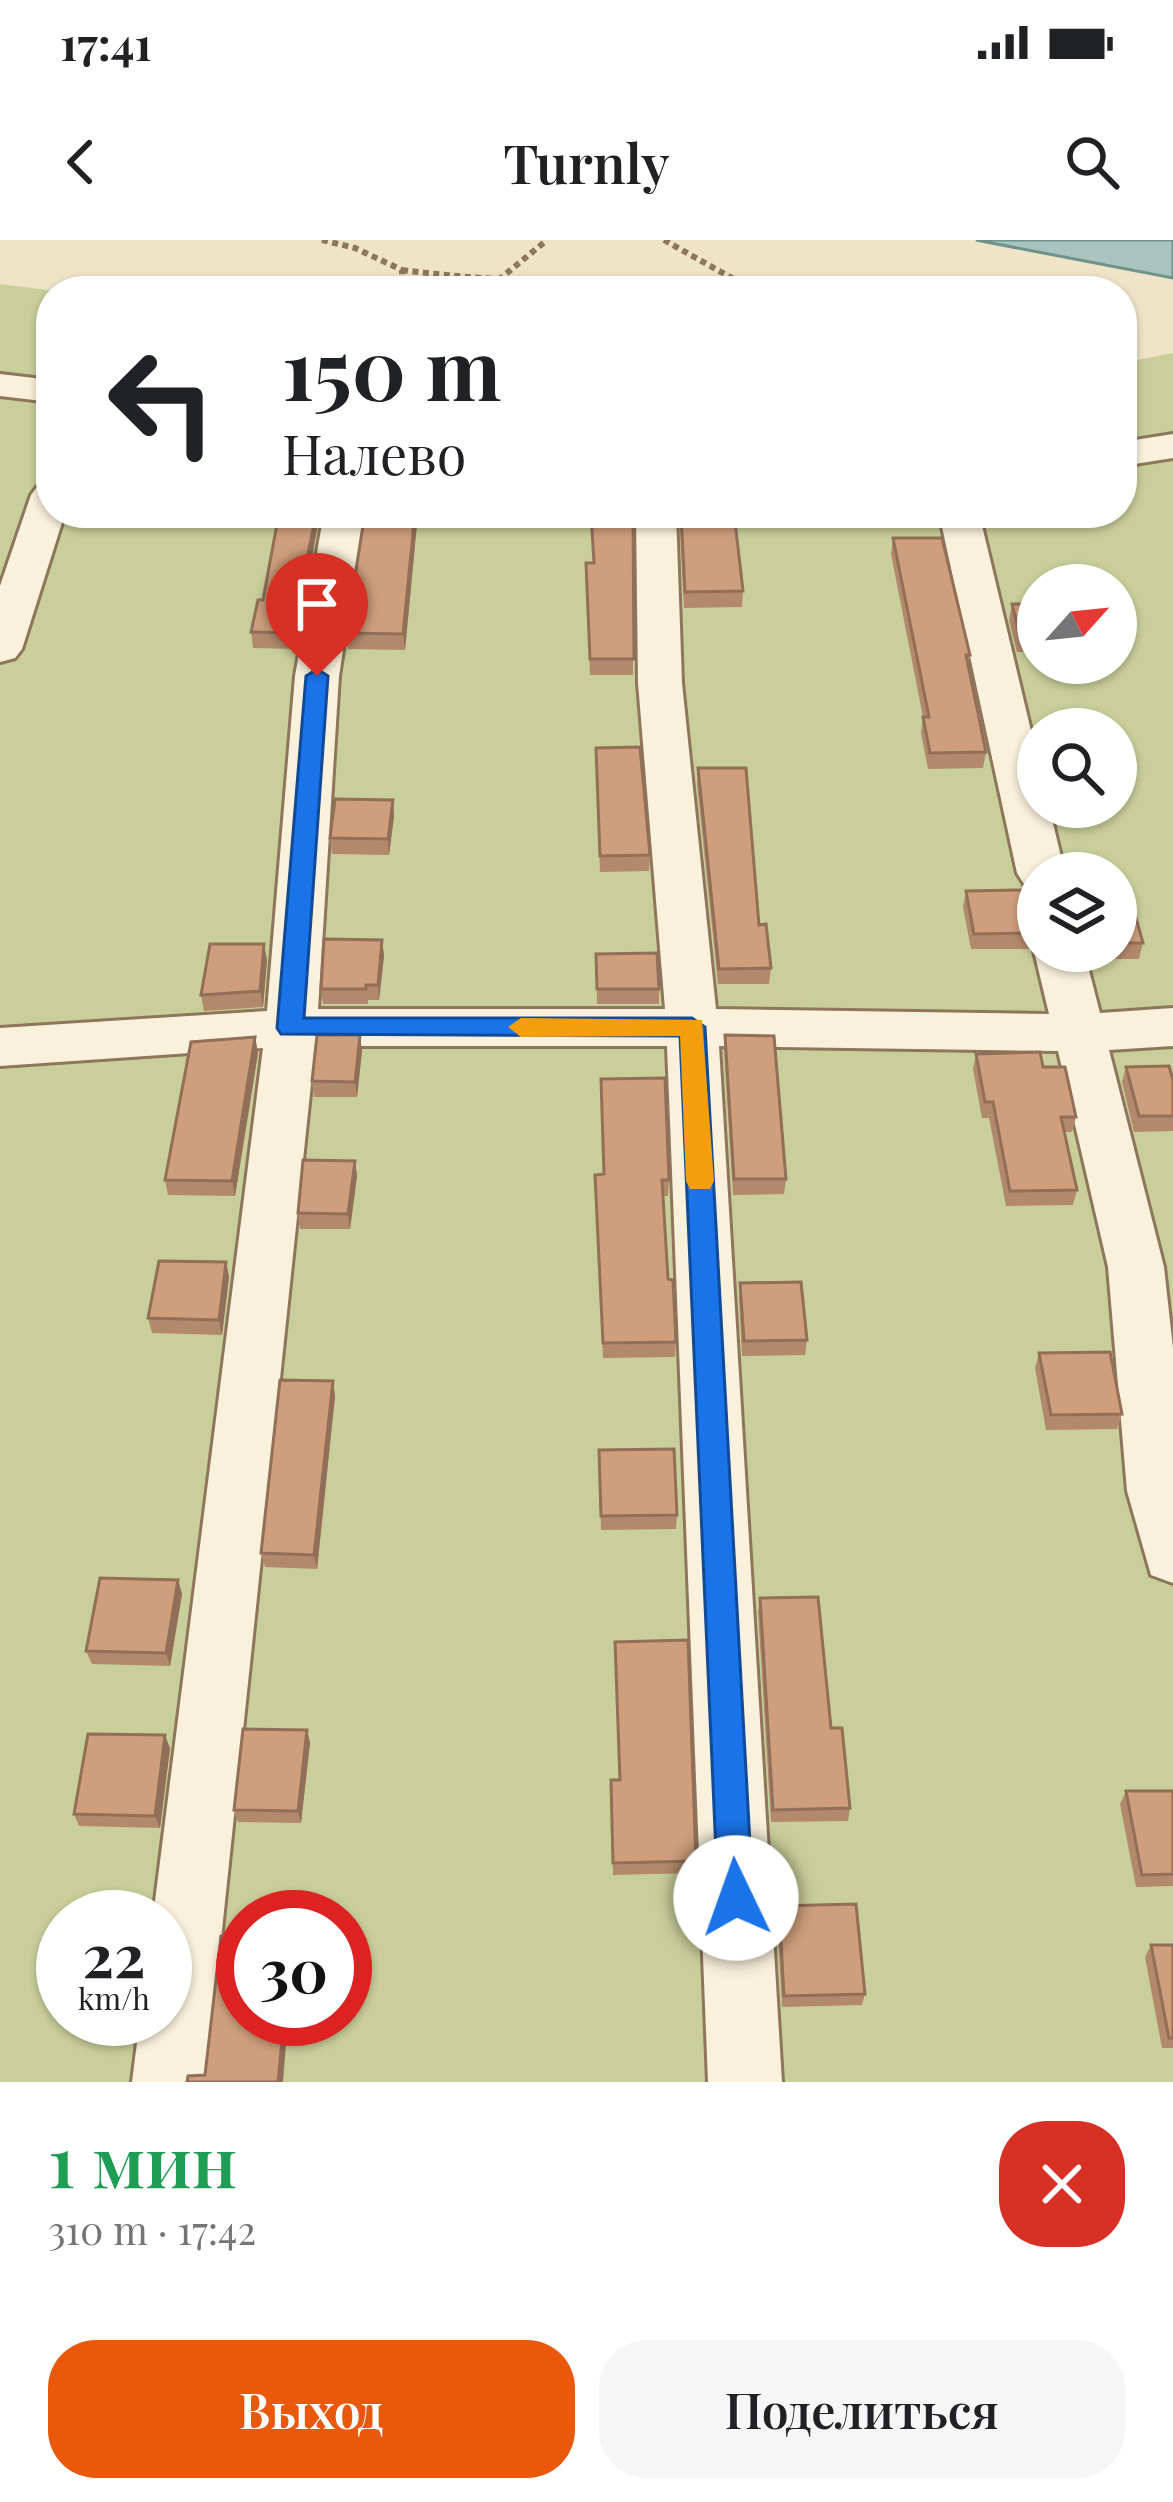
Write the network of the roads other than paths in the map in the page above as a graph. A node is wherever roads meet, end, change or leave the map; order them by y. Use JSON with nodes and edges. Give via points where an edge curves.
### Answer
{"nodes":[{"id":1,"x":0,"y":385,"type":"edge"},
{"id":2,"x":36,"y":389,"type":"edge"},
{"id":3,"x":1173,"y":446,"type":"edge"},
{"id":4,"x":1137,"y":452,"type":"edge"},
{"id":5,"x":40,"y":528,"type":"edge"},
{"id":6,"x":342,"y":528,"type":"edge"},
{"id":7,"x":656,"y":528,"type":"edge"},
{"id":8,"x":961,"y":528,"type":"edge"},
{"id":9,"x":0,"y":649,"type":"edge"},
{"id":10,"x":1036,"y":852,"type":"edge"},
{"id":11,"x":1064,"y":972,"type":"edge"},
{"id":12,"x":692,"y":1027,"type":"junction"},
{"id":13,"x":1173,"y":1027,"type":"edge"},
{"id":14,"x":290,"y":1028,"type":"junction"},
{"id":15,"x":1078,"y":1033,"type":"junction"},
{"id":16,"x":0,"y":1047,"type":"edge"},
{"id":17,"x":1173,"y":1555,"type":"edge"},
{"id":18,"x":169,"y":2082,"type":"edge"},
{"id":19,"x":745,"y":2082,"type":"edge"}],
"edges":[{"from":1,"to":2,"type":"street"},
{"from":3,"to":4,"type":"street"},
{"from":5,"to":9,"type":"street"},
{"from":6,"to":14,"type":"street","via":[[317,676]]},
{"from":7,"to":12,"type":"street","via":[[660,683]]},
{"from":8,"to":10,"type":"street"},
{"from":11,"to":15,"type":"street"},
{"from":12,"to":14,"type":"street"},
{"from":12,"to":15,"type":"street"},
{"from":12,"to":19,"type":"street"},
{"from":13,"to":15,"type":"street"},
{"from":14,"to":16,"type":"street"},
{"from":14,"to":18,"type":"street"},
{"from":15,"to":17,"type":"street","via":[[1136,1267],[1158,1491]]}]}
